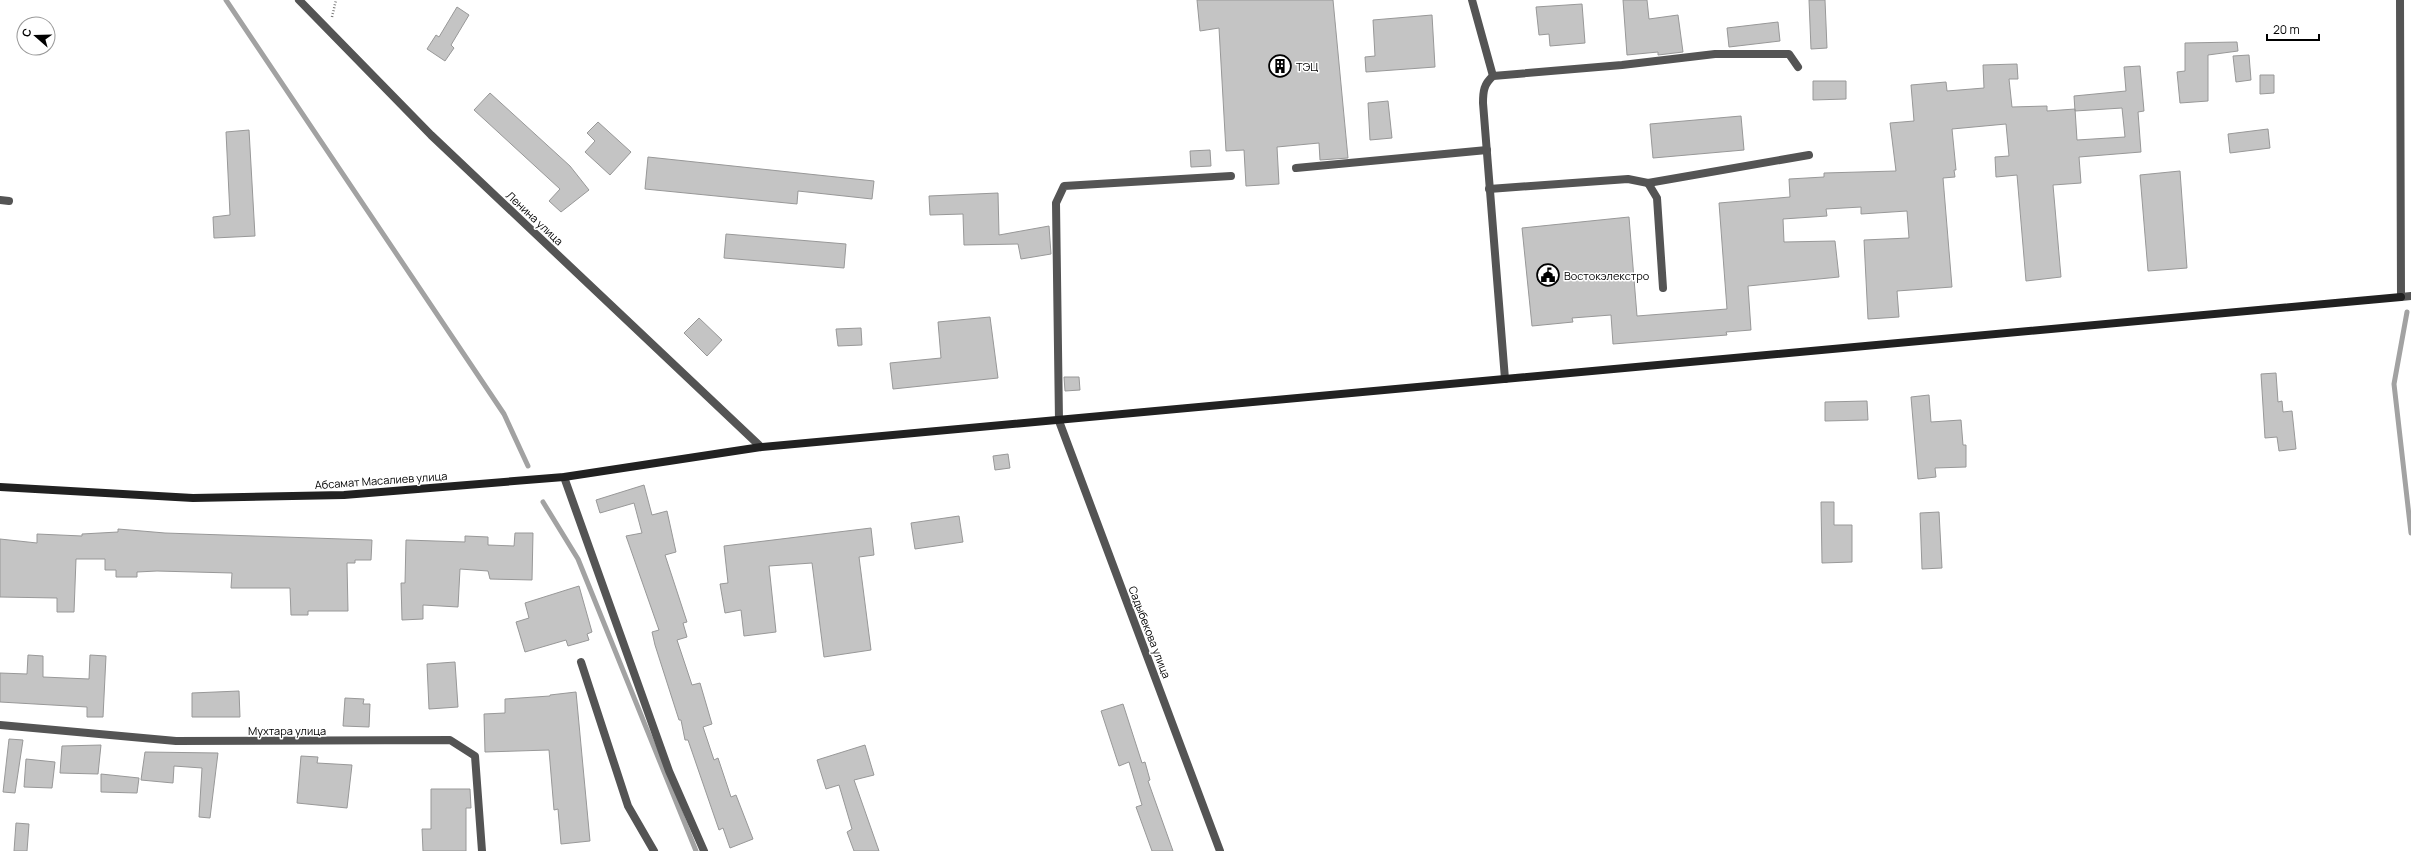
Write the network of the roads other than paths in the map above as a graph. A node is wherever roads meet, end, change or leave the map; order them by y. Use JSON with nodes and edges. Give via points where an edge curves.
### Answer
{"nodes":[{"id":1,"x":299,"y":0,"type":"edge"},
{"id":2,"x":1472,"y":0,"type":"edge"},
{"id":3,"x":2400,"y":0,"type":"edge"},
{"id":4,"x":1798,"y":67,"type":"dead end"},
{"id":5,"x":1493,"y":76,"type":"junction"},
{"id":6,"x":1487,"y":150,"type":"junction"},
{"id":7,"x":1809,"y":155,"type":"dead end"},
{"id":8,"x":1296,"y":168,"type":"dead end"},
{"id":9,"x":1231,"y":176,"type":"dead end"},
{"id":10,"x":1648,"y":183,"type":"junction"},
{"id":11,"x":1490,"y":189,"type":"junction"},
{"id":12,"x":0,"y":200,"type":"edge"},
{"id":13,"x":9,"y":201,"type":"dead end"},
{"id":14,"x":1663,"y":288,"type":"dead end"},
{"id":15,"x":2411,"y":296,"type":"edge"},
{"id":16,"x":2401,"y":297,"type":"junction"},
{"id":17,"x":1505,"y":379,"type":"junction"},
{"id":18,"x":1059,"y":421,"type":"junction"},
{"id":19,"x":761,"y":447,"type":"junction"},
{"id":20,"x":564,"y":477,"type":"junction"},
{"id":21,"x":0,"y":487,"type":"edge"},
{"id":22,"x":580,"y":662,"type":"dead end"},
{"id":23,"x":0,"y":725,"type":"edge"},
{"id":24,"x":482,"y":851,"type":"edge"},
{"id":25,"x":654,"y":851,"type":"edge"},
{"id":26,"x":704,"y":851,"type":"edge"},
{"id":27,"x":1220,"y":851,"type":"edge"}],
"edges":[{"from":1,"to":19,"type":"street","name":"Ленина улица","via":[[431,135]]},
{"from":2,"to":5,"type":"street"},
{"from":3,"to":16,"type":"street"},
{"from":4,"to":5,"type":"street","via":[[1789,54],[1715,54]]},
{"from":5,"to":6,"type":"street","via":[[1483,90]]},
{"from":6,"to":8,"type":"street"},
{"from":6,"to":11,"type":"street"},
{"from":7,"to":10,"type":"street"},
{"from":9,"to":18,"type":"street","name":"Садыбекова улица","via":[[1064,186],[1056,203]]},
{"from":10,"to":11,"type":"street","via":[[1628,179]]},
{"from":10,"to":14,"type":"street","via":[[1657,198]]},
{"from":11,"to":17,"type":"street"},
{"from":12,"to":13,"type":"street"},
{"from":15,"to":16,"type":"street"},
{"from":16,"to":17,"type":"street","name":"Абсамат Масалиев улица"},
{"from":17,"to":18,"type":"street","name":"Абсамат Масалиев улица"},
{"from":18,"to":19,"type":"street","name":"Абсамат Масалиев улица"},
{"from":18,"to":27,"type":"street","name":"Садыбекова улица"},
{"from":19,"to":20,"type":"street","name":"Абсамат Масалиев улица"},
{"from":20,"to":21,"type":"street","name":"Абсамат Масалиев улица","via":[[344,495],[192,498]]},
{"from":20,"to":26,"type":"street","via":[[668,771]]},
{"from":22,"to":25,"type":"street","via":[[628,806]]},
{"from":23,"to":24,"type":"street","name":"Мухтара улица","via":[[176,741],[450,740],[475,756]]}]}
